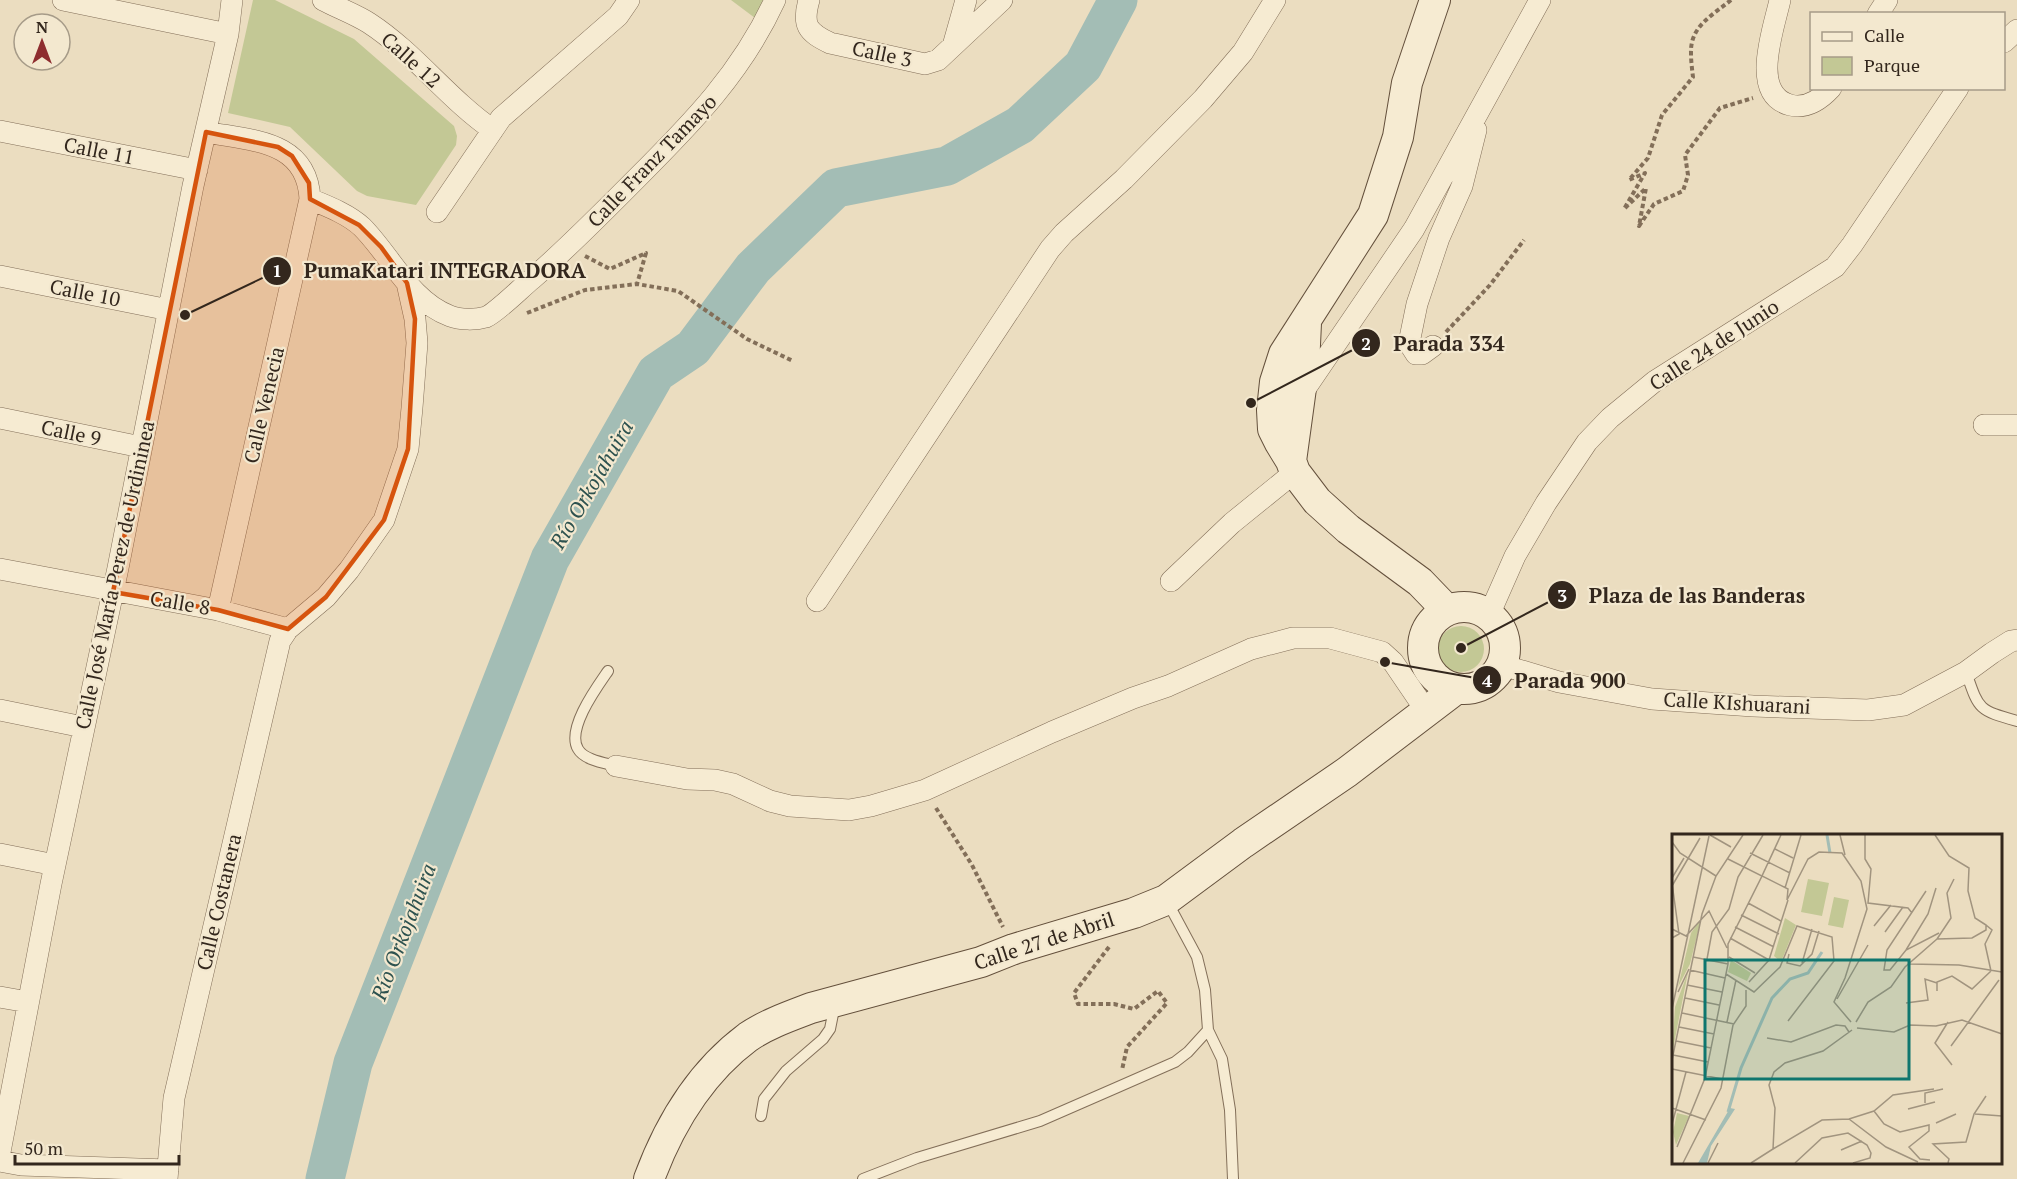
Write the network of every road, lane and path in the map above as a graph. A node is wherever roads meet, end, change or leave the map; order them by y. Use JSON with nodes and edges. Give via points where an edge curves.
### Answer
{"nodes":[{"id":1,"x":63,"y":0,"type":"edge"},
{"id":2,"x":232,"y":0,"type":"edge"},
{"id":3,"x":323,"y":0,"type":"edge"},
{"id":4,"x":629,"y":0,"type":"edge"},
{"id":5,"x":775,"y":0,"type":"edge"},
{"id":6,"x":809,"y":0,"type":"edge"},
{"id":7,"x":966,"y":0,"type":"edge"},
{"id":8,"x":1002,"y":0,"type":"edge"},
{"id":9,"x":1275,"y":0,"type":"edge"},
{"id":10,"x":1434,"y":0,"type":"edge"},
{"id":11,"x":1540,"y":0,"type":"edge"},
{"id":12,"x":1731,"y":0,"type":"edge"},
{"id":13,"x":1779,"y":0,"type":"edge"},
{"id":14,"x":228,"y":34,"type":"junction"},
{"id":15,"x":952,"y":48,"type":"junction"},
{"id":16,"x":1829,"y":90,"type":"edge"},
{"id":17,"x":1957,"y":90,"type":"edge"},
{"id":18,"x":1772,"y":92,"type":"junction"},
{"id":19,"x":1483,"y":100,"type":"junction"},
{"id":20,"x":493,"y":130,"type":"junction"},
{"id":21,"x":0,"y":131,"type":"edge"},
{"id":22,"x":207,"y":132,"type":"junction"},
{"id":23,"x":197,"y":171,"type":"junction"},
{"id":24,"x":310,"y":199,"type":"junction"},
{"id":25,"x":437,"y":212,"type":"dead end"},
{"id":26,"x":1524,"y":240,"type":"dead end"},
{"id":27,"x":568,"y":247,"type":"junction"},
{"id":28,"x":0,"y":276,"type":"edge"},
{"id":29,"x":407,"y":283,"type":"junction"},
{"id":30,"x":637,"y":284,"type":"junction"},
{"id":31,"x":169,"y":310,"type":"junction"},
{"id":32,"x":488,"y":316,"type":"junction"},
{"id":33,"x":1434,"y":346,"type":"joint"},
{"id":34,"x":793,"y":361,"type":"dead end"},
{"id":35,"x":1287,"y":396,"type":"junction"},
{"id":36,"x":0,"y":418,"type":"edge"},
{"id":37,"x":2017,"y":424,"type":"edge"},
{"id":38,"x":1984,"y":425,"type":"dead end"},
{"id":39,"x":141,"y":447,"type":"junction"},
{"id":40,"x":1293,"y":467,"type":"junction"},
{"id":41,"x":0,"y":569,"type":"edge"},
{"id":42,"x":1172,"y":581,"type":"dead end"},
{"id":43,"x":113,"y":592,"type":"junction"},
{"id":44,"x":817,"y":601,"type":"dead end"},
{"id":45,"x":218,"y":610,"type":"junction"},
{"id":46,"x":1448,"y":610,"type":"junction"},
{"id":47,"x":1489,"y":615,"type":"junction"},
{"id":48,"x":288,"y":629,"type":"junction"},
{"id":49,"x":2017,"y":640,"type":"edge"},
{"id":50,"x":1502,"y":665,"type":"junction"},
{"id":51,"x":608,"y":671,"type":"dead end"},
{"id":52,"x":1966,"y":672,"type":"junction"},
{"id":53,"x":1456,"y":689,"type":"junction"},
{"id":54,"x":0,"y":710,"type":"edge"},
{"id":55,"x":1427,"y":711,"type":"junction"},
{"id":56,"x":2017,"y":721,"type":"edge"},
{"id":57,"x":84,"y":727,"type":"junction"},
{"id":58,"x":616,"y":766,"type":"joint"},
{"id":59,"x":925,"y":789,"type":"junction"},
{"id":60,"x":0,"y":854,"type":"edge"},
{"id":61,"x":55,"y":865,"type":"junction"},
{"id":62,"x":1166,"y":900,"type":"junction"},
{"id":63,"x":1134,"y":913,"type":"junction"},
{"id":64,"x":1014,"y":949,"type":"junction"},
{"id":65,"x":0,"y":997,"type":"edge"},
{"id":66,"x":836,"y":1000,"type":"junction"},
{"id":67,"x":28,"y":1002,"type":"junction"},
{"id":68,"x":1208,"y":1030,"type":"junction"},
{"id":69,"x":1118,"y":1088,"type":"junction"},
{"id":70,"x":761,"y":1116,"type":"dead end"},
{"id":71,"x":0,"y":1152,"type":"edge"},
{"id":72,"x":0,"y":1161,"type":"edge"},
{"id":73,"x":168,"y":1174,"type":"edge"},
{"id":74,"x":649,"y":1179,"type":"edge"},
{"id":75,"x":864,"y":1179,"type":"edge"},
{"id":76,"x":1233,"y":1179,"type":"edge"}],
"edges":[{"from":1,"to":14,"type":"street"},
{"from":2,"to":14,"type":"street","name":"Calle José María Perez de Urdininea"},
{"from":3,"to":20,"type":"street","name":"Calle 12","via":[[369,24]]},
{"from":4,"to":20,"type":"street","via":[[618,16],[501,118]]},
{"from":5,"to":27,"type":"street","name":"Calle Franz Tamayo","via":[[739,66],[696,118]]},
{"from":6,"to":15,"type":"street","name":"Calle 3","via":[[809,31],[830,43],[925,64],[938,60]]},
{"from":7,"to":15,"type":"street"},
{"from":8,"to":15,"type":"street","name":"Calle 3"},
{"from":9,"to":44,"type":"street","via":[[1243,52],[1203,99],[1050,249]]},
{"from":10,"to":35,"type":"main road","via":[[1407,83],[1398,137],[1373,215],[1306,323]]},
{"from":11,"to":19,"type":"street"},
{"from":12,"to":18,"type":"path","via":[[1694,33],[1690,52],[1693,77],[1662,115],[1648,158],[1629,180],[1645,173],[1624,209],[1646,188],[1639,226],[1654,204],[1683,191],[1688,175],[1685,155],[1720,108]]},
{"from":13,"to":18,"type":"street","via":[[1767,64]]},
{"from":14,"to":22,"type":"street","name":"Calle José María Perez de Urdininea"},
{"from":16,"to":18,"type":"street","via":[[1816,101],[1799,107],[1784,103]]},
{"from":17,"to":47,"type":"street","name":"Calle 24 de Junio","via":[[1835,267],[1655,381],[1610,417],[1587,442],[1515,556]]},
{"from":19,"to":33,"type":"street","via":[[1462,186],[1439,238],[1410,330],[1409,344],[1416,354]]},
{"from":19,"to":35,"type":"street","via":[[1414,229]]},
{"from":20,"to":25,"type":"street"},
{"from":21,"to":23,"type":"street","name":"Calle 11"},
{"from":22,"to":23,"type":"street","name":"Calle José María Perez de Urdininea"},
{"from":22,"to":24,"type":"street","via":[[278,147],[292,156],[309,183]]},
{"from":23,"to":31,"type":"street","name":"Calle José María Perez de Urdininea"},
{"from":24,"to":29,"type":"street","via":[[360,225]]},
{"from":24,"to":45,"type":"street","name":"Calle Venecia"},
{"from":26,"to":33,"type":"path","via":[[1490,285]]},
{"from":27,"to":30,"type":"path","via":[[610,269],[646,253]]},
{"from":27,"to":32,"type":"street","name":"Calle Franz Tamayo"},
{"from":28,"to":31,"type":"street","name":"Calle 10"},
{"from":29,"to":32,"type":"street","via":[[431,306],[452,317]]},
{"from":29,"to":48,"type":"street","via":[[417,343],[412,408],[408,449],[384,520],[326,597]]},
{"from":30,"to":32,"type":"path","via":[[585,290],[524,314]]},
{"from":30,"to":34,"type":"path","via":[[678,291],[747,339]]},
{"from":31,"to":39,"type":"street","name":"Calle José María Perez de Urdininea"},
{"from":35,"to":40,"type":"main road"},
{"from":36,"to":39,"type":"street","name":"Calle 9"},
{"from":37,"to":38,"type":"street"},
{"from":39,"to":43,"type":"street","name":"Calle José María Perez de Urdininea"},
{"from":40,"to":42,"type":"street"},
{"from":40,"to":46,"type":"main road","via":[[1317,501],[1348,530],[1420,582]]},
{"from":41,"to":43,"type":"street","name":"Calle 8"},
{"from":43,"to":45,"type":"street","name":"Calle 8"},
{"from":43,"to":57,"type":"street","name":"Calle José María Perez de Urdininea"},
{"from":45,"to":48,"type":"street","name":"Calle 8"},
{"from":46,"to":47,"type":"main road","via":[[1469,607]]},
{"from":46,"to":53,"type":"main road","via":[[1428,627],[1422,653],[1433,676]]},
{"from":47,"to":50,"type":"main road","via":[[1504,638],[1506,652]]},
{"from":48,"to":73,"type":"street","name":"Calle Costanera","via":[[280,641],[174,1098]]},
{"from":49,"to":52,"type":"street","name":"Calle KIshuarani"},
{"from":50,"to":52,"type":"street","name":"Calle KIshuarani","via":[[1559,682],[1652,699],[1868,710],[1904,705]]},
{"from":50,"to":53,"type":"main road","via":[[1483,685]]},
{"from":51,"to":58,"type":"lane","via":[[579,719],[576,739],[577,749],[586,757]]},
{"from":52,"to":56,"type":"lane","via":[[1981,708]]},
{"from":53,"to":55,"type":"main road","name":"Calle 27 de Abril"},
{"from":54,"to":57,"type":"street"},
{"from":55,"to":59,"type":"street","via":[[1382,652],[1330,638],[1293,638],[1251,649]]},
{"from":55,"to":62,"type":"main road","name":"Calle 27 de Abril"},
{"from":57,"to":61,"type":"street","name":"Calle José María Perez de Urdininea"},
{"from":58,"to":59,"type":"street","via":[[715,780],[770,801],[814,808],[849,810]]},
{"from":59,"to":64,"type":"path","via":[[972,865]]},
{"from":60,"to":61,"type":"street"},
{"from":61,"to":67,"type":"street","name":"Calle José María Perez de Urdininea"},
{"from":62,"to":63,"type":"main road","name":"Calle 27 de Abril"},
{"from":62,"to":68,"type":"lane","via":[[1197,957]]},
{"from":63,"to":64,"type":"main road","name":"Calle 27 de Abril"},
{"from":63,"to":69,"type":"path","via":[[1074,993],[1078,1004],[1114,1004],[1134,1009],[1158,991],[1167,1003],[1127,1047]]},
{"from":64,"to":66,"type":"main road","name":"Calle 27 de Abril","via":[[981,962]]},
{"from":65,"to":67,"type":"street"},
{"from":66,"to":70,"type":"lane","via":[[830,1029],[823,1040],[786,1071],[764,1099]]},
{"from":66,"to":74,"type":"main road","name":"Calle 27 de Abril","via":[[750,1036],[718,1062],[682,1109],[661,1146]]},
{"from":67,"to":71,"type":"street","name":"Calle José María Perez de Urdininea"},
{"from":68,"to":69,"type":"lane","via":[[1175,1062]]},
{"from":68,"to":76,"type":"lane","via":[[1222,1059],[1226,1079]]},
{"from":69,"to":75,"type":"lane","via":[[1040,1121],[917,1158]]},
{"from":72,"to":73,"type":"street"}]}
